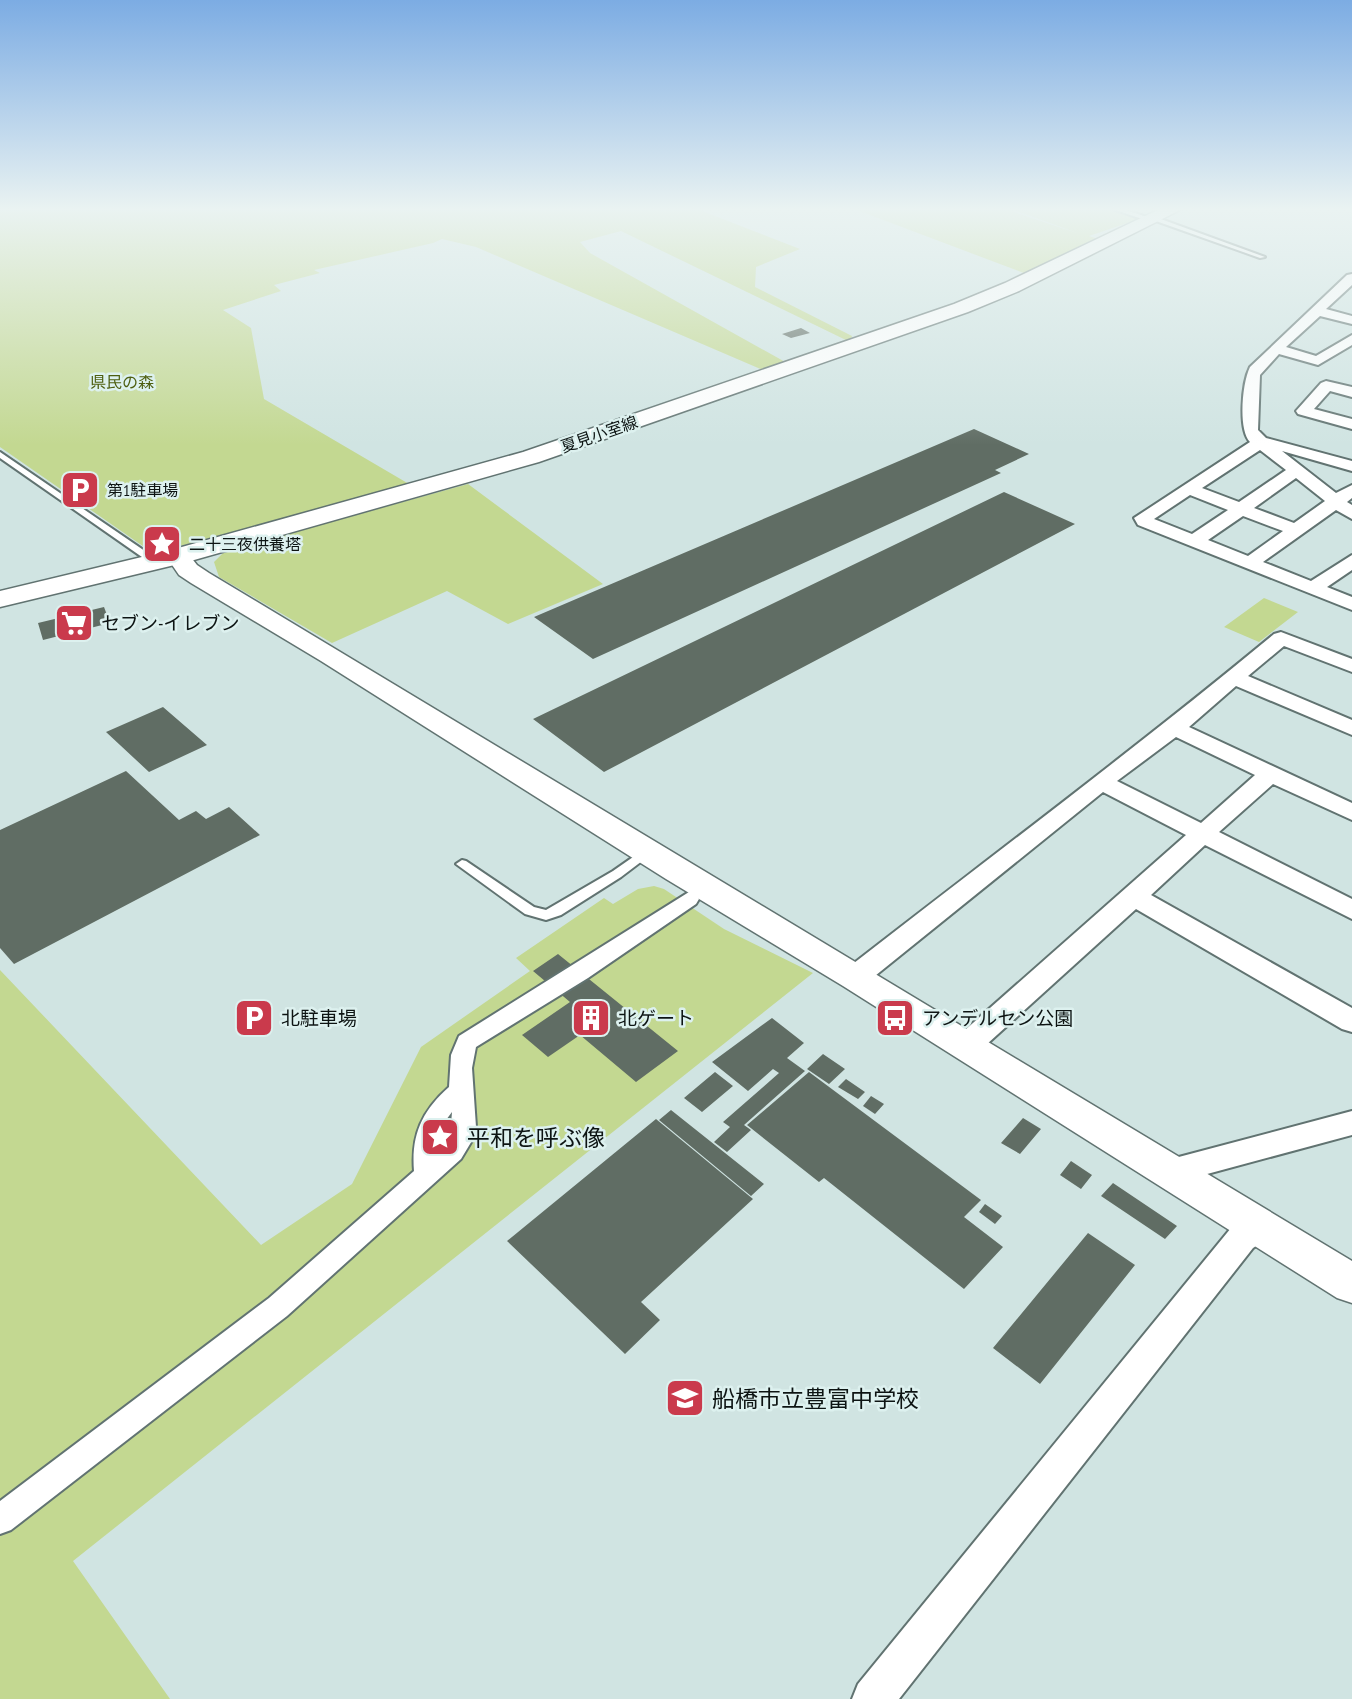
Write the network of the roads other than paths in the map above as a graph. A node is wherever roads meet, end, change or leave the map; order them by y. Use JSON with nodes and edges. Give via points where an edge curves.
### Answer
{"nodes":[{"id":1,"x":1009,"y":286,"type":"edge"},
{"id":2,"x":1343,"y":286,"type":"edge"},
{"id":3,"x":1317,"y":311,"type":"junction"},
{"id":4,"x":1352,"y":320,"type":"edge"},
{"id":5,"x":1352,"y":339,"type":"edge"},
{"id":6,"x":1276,"y":349,"type":"junction"},
{"id":7,"x":1352,"y":392,"type":"edge"},
{"id":8,"x":1352,"y":424,"type":"edge"},
{"id":9,"x":1259,"y":440,"type":"junction"},
{"id":10,"x":0,"y":454,"type":"edge"},
{"id":11,"x":1352,"y":466,"type":"edge"},
{"id":12,"x":1297,"y":470,"type":"junction"},
{"id":13,"x":1189,"y":489,"type":"junction"},
{"id":14,"x":1352,"y":490,"type":"edge"},
{"id":15,"x":1336,"y":502,"type":"junction"},
{"id":16,"x":1241,"y":509,"type":"junction"},
{"id":17,"x":1352,"y":514,"type":"edge"},
{"id":18,"x":1297,"y":530,"type":"junction"},
{"id":19,"x":1194,"y":541,"type":"junction"},
{"id":20,"x":167,"y":559,"type":"junction"},
{"id":21,"x":1352,"y":561,"type":"edge"},
{"id":22,"x":1250,"y":563,"type":"junction"},
{"id":23,"x":1313,"y":589,"type":"junction"},
{"id":24,"x":0,"y":600,"type":"edge"},
{"id":25,"x":1352,"y":604,"type":"edge"},
{"id":26,"x":1352,"y":666,"type":"edge"},
{"id":27,"x":1232,"y":677,"type":"junction"},
{"id":28,"x":1174,"y":728,"type":"junction"},
{"id":29,"x":1352,"y":728,"type":"edge"},
{"id":30,"x":1270,"y":773,"type":"junction"},
{"id":31,"x":1101,"y":782,"type":"junction"},
{"id":32,"x":1352,"y":812,"type":"edge"},
{"id":33,"x":1202,"y":834,"type":"junction"},
{"id":34,"x":646,"y":852,"type":"junction"},
{"id":35,"x":462,"y":864,"type":"dead end"},
{"id":36,"x":1132,"y":895,"type":"junction"},
{"id":37,"x":690,"y":899,"type":"dead end"},
{"id":38,"x":1352,"y":911,"type":"edge"},
{"id":39,"x":855,"y":977,"type":"junction"},
{"id":40,"x":1352,"y":1021,"type":"edge"},
{"id":41,"x":966,"y":1046,"type":"junction"},
{"id":42,"x":460,"y":1091,"type":"junction"},
{"id":43,"x":1352,"y":1123,"type":"edge"},
{"id":44,"x":427,"y":1177,"type":"junction"},
{"id":45,"x":1176,"y":1178,"type":"junction"},
{"id":46,"x":1257,"y":1227,"type":"junction"},
{"id":47,"x":1352,"y":1284,"type":"edge"},
{"id":48,"x":0,"y":1519,"type":"edge"},
{"id":49,"x":873,"y":1699,"type":"edge"}],
"edges":[{"from":1,"to":20,"type":"main road","name":"夏見小室線","via":[[774,375],[531,457]]},
{"from":2,"to":3,"type":"street"},
{"from":3,"to":4,"type":"street"},
{"from":3,"to":6,"type":"street"},
{"from":5,"to":6,"type":"street","via":[[1318,361]]},
{"from":6,"to":9,"type":"street","via":[[1257,367],[1249,384],[1250,430]]},
{"from":7,"to":8,"type":"street","via":[[1326,386],[1304,411]]},
{"from":9,"to":11,"type":"street"},
{"from":9,"to":12,"type":"street"},
{"from":9,"to":13,"type":"street"},
{"from":10,"to":20,"type":"lane"},
{"from":12,"to":15,"type":"street"},
{"from":12,"to":16,"type":"street"},
{"from":13,"to":16,"type":"street"},
{"from":13,"to":19,"type":"street","via":[[1143,518]]},
{"from":14,"to":15,"type":"street"},
{"from":15,"to":17,"type":"street"},
{"from":15,"to":18,"type":"street"},
{"from":16,"to":18,"type":"street"},
{"from":16,"to":19,"type":"street"},
{"from":18,"to":22,"type":"street"},
{"from":19,"to":22,"type":"street"},
{"from":20,"to":24,"type":"main road","name":"夏見小室線"},
{"from":20,"to":34,"type":"street"},
{"from":21,"to":23,"type":"street"},
{"from":22,"to":23,"type":"street"},
{"from":23,"to":25,"type":"street"},
{"from":26,"to":27,"type":"street","via":[[1281,638]]},
{"from":27,"to":28,"type":"street"},
{"from":27,"to":29,"type":"street"},
{"from":28,"to":30,"type":"street"},
{"from":28,"to":31,"type":"street"},
{"from":30,"to":32,"type":"street"},
{"from":30,"to":33,"type":"street"},
{"from":31,"to":33,"type":"street"},
{"from":31,"to":39,"type":"street"},
{"from":33,"to":36,"type":"street"},
{"from":33,"to":38,"type":"street"},
{"from":34,"to":35,"type":"lane","via":[[546,915],[530,911]]},
{"from":34,"to":39,"type":"street"},
{"from":36,"to":40,"type":"street"},
{"from":36,"to":41,"type":"street"},
{"from":37,"to":42,"type":"street","via":[[467,1042],[462,1052]]},
{"from":39,"to":41,"type":"street"},
{"from":41,"to":45,"type":"street"},
{"from":42,"to":44,"type":"street","via":[[430,1121],[424,1139]]},
{"from":42,"to":44,"type":"street","via":[[463,1136]]},
{"from":43,"to":45,"type":"street","via":[[1186,1167]]},
{"from":44,"to":48,"type":"street","via":[[278,1307]]},
{"from":45,"to":46,"type":"street"},
{"from":46,"to":47,"type":"street"},
{"from":46,"to":49,"type":"street","via":[[1242,1238]]}]}
